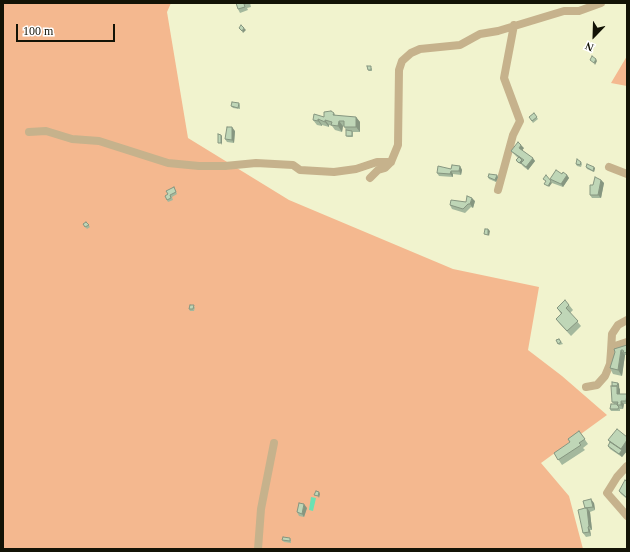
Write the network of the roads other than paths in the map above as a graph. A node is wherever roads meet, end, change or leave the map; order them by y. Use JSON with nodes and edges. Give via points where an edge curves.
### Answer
{"nodes":[{"id":1,"x":601,"y":3,"type":"edge"},
{"id":2,"x":514,"y":25,"type":"junction"},
{"id":3,"x":29,"y":132,"type":"dead end"},
{"id":4,"x":391,"y":162,"type":"junction"},
{"id":5,"x":609,"y":167,"type":"dead end"},
{"id":6,"x":627,"y":174,"type":"edge"},
{"id":7,"x":370,"y":178,"type":"dead end"},
{"id":8,"x":498,"y":190,"type":"dead end"},
{"id":9,"x":627,"y":320,"type":"edge"},
{"id":10,"x":627,"y":342,"type":"edge"},
{"id":11,"x":611,"y":351,"type":"junction"},
{"id":12,"x":586,"y":387,"type":"dead end"},
{"id":13,"x":274,"y":443,"type":"dead end"},
{"id":14,"x":627,"y":466,"type":"edge"},
{"id":15,"x":627,"y":516,"type":"edge"},
{"id":16,"x":258,"y":549,"type":"edge"}],
"edges":[{"from":1,"to":2,"type":"street","via":[[579,11],[564,11]]},
{"from":2,"to":4,"type":"street","via":[[480,34],[460,46],[420,49],[402,61],[399,70],[398,145]]},
{"from":2,"to":8,"type":"street","via":[[504,78],[520,121],[513,135]]},
{"from":3,"to":4,"type":"street","via":[[46,131],[72,139],[99,142],[168,163],[199,166],[256,162],[293,166],[311,172],[334,172],[356,169],[377,162]]},
{"from":4,"to":7,"type":"street"},
{"from":5,"to":6,"type":"street"},
{"from":9,"to":11,"type":"street","via":[[618,325],[612,334]]},
{"from":10,"to":11,"type":"street","via":[[615,346]]},
{"from":11,"to":12,"type":"street","via":[[610,364],[605,376],[597,385]]},
{"from":13,"to":16,"type":"street","via":[[261,509]]},
{"from":14,"to":15,"type":"street","via":[[607,493]]}]}
